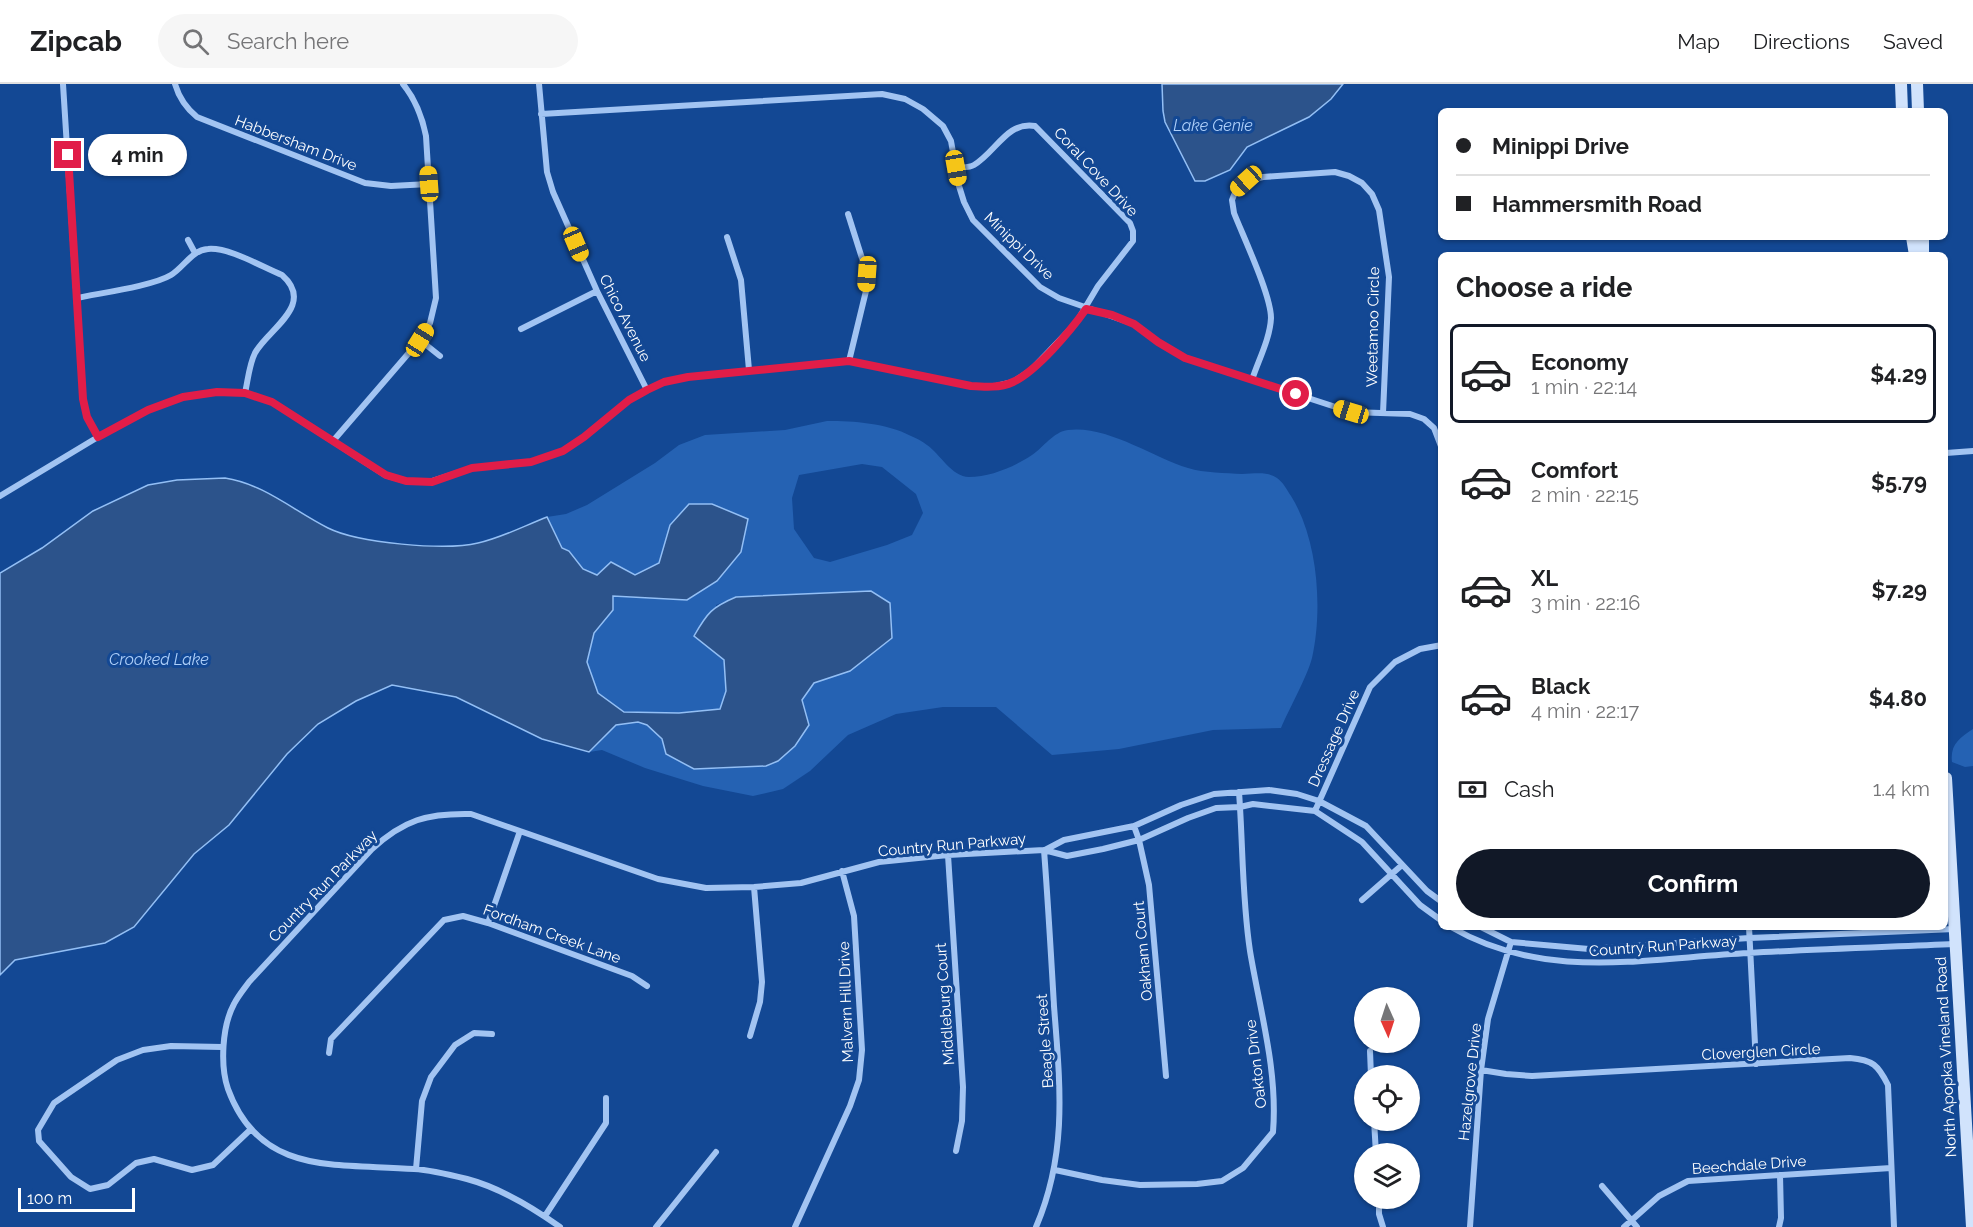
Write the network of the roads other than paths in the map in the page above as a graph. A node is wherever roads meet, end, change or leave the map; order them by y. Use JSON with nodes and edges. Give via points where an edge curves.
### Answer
{"nodes":[{"id":1,"x":63,"y":84,"type":"edge"},
{"id":2,"x":175,"y":84,"type":"edge"},
{"id":3,"x":403,"y":84,"type":"edge"},
{"id":4,"x":539,"y":84,"type":"edge"},
{"id":5,"x":1901,"y":84,"type":"edge"},
{"id":6,"x":1917,"y":84,"type":"edge"},
{"id":7,"x":1902,"y":108,"type":"edge"},
{"id":8,"x":1918,"y":108,"type":"edge"},
{"id":9,"x":541,"y":114,"type":"junction"},
{"id":10,"x":956,"y":168,"type":"junction"},
{"id":11,"x":429,"y":184,"type":"junction"},
{"id":12,"x":848,"y":214,"type":"dead end"},
{"id":13,"x":726,"y":237,"type":"dead end"},
{"id":14,"x":188,"y":240,"type":"dead end"},
{"id":15,"x":195,"y":253,"type":"junction"},
{"id":16,"x":597,"y":291,"type":"junction"},
{"id":17,"x":77,"y":298,"type":"junction"},
{"id":18,"x":1086,"y":309,"type":"junction"},
{"id":19,"x":521,"y":329,"type":"dead end"},
{"id":20,"x":420,"y":340,"type":"junction"},
{"id":21,"x":440,"y":356,"type":"dead end"},
{"id":22,"x":849,"y":361,"type":"junction"},
{"id":23,"x":749,"y":370,"type":"junction"},
{"id":24,"x":1252,"y":380,"type":"junction"},
{"id":25,"x":647,"y":390,"type":"junction"},
{"id":26,"x":245,"y":393,"type":"junction"},
{"id":27,"x":1383,"y":413,"type":"junction"},
{"id":28,"x":98,"y":437,"type":"junction"},
{"id":29,"x":1438,"y":438,"type":"edge"},
{"id":30,"x":333,"y":441,"type":"junction"},
{"id":31,"x":1973,"y":451,"type":"edge"},
{"id":32,"x":1948,"y":453,"type":"edge"},
{"id":33,"x":0,"y":496,"type":"edge"},
{"id":34,"x":1438,"y":646,"type":"edge"},
{"id":35,"x":1239,"y":792,"type":"junction"},
{"id":36,"x":1319,"y":801,"type":"junction"},
{"id":37,"x":1240,"y":807,"type":"junction"},
{"id":38,"x":1315,"y":811,"type":"junction"},
{"id":39,"x":1948,"y":816,"type":"edge"},
{"id":40,"x":1134,"y":826,"type":"junction"},
{"id":41,"x":520,"y":831,"type":"junction"},
{"id":42,"x":1139,"y":840,"type":"junction"},
{"id":43,"x":1044,"y":850,"type":"junction"},
{"id":44,"x":948,"y":855,"type":"junction"},
{"id":45,"x":1402,"y":865,"type":"junction"},
{"id":46,"x":842,"y":871,"type":"junction"},
{"id":47,"x":1392,"y":874,"type":"junction"},
{"id":48,"x":754,"y":887,"type":"junction"},
{"id":49,"x":1438,"y":899,"type":"edge"},
{"id":50,"x":1362,"y":900,"type":"dead end"},
{"id":51,"x":1438,"y":918,"type":"edge"},
{"id":52,"x":488,"y":922,"type":"junction"},
{"id":53,"x":1948,"y":929,"type":"edge"},
{"id":54,"x":1954,"y":929,"type":"junction"},
{"id":55,"x":1456,"y":930,"type":"edge"},
{"id":56,"x":1487,"y":930,"type":"edge"},
{"id":57,"x":1749,"y":930,"type":"edge"},
{"id":58,"x":1931,"y":930,"type":"edge"},
{"id":59,"x":1749,"y":938,"type":"junction"},
{"id":60,"x":1511,"y":942,"type":"junction"},
{"id":61,"x":1955,"y":944,"type":"junction"},
{"id":62,"x":1509,"y":953,"type":"junction"},
{"id":63,"x":1750,"y":953,"type":"junction"},
{"id":64,"x":646,"y":986,"type":"dead end"},
{"id":65,"x":492,"y":1034,"type":"dead end"},
{"id":66,"x":750,"y":1036,"type":"dead end"},
{"id":67,"x":222,"y":1047,"type":"junction"},
{"id":68,"x":329,"y":1053,"type":"dead end"},
{"id":69,"x":1756,"y":1064,"type":"junction"},
{"id":70,"x":1481,"y":1070,"type":"junction"},
{"id":71,"x":1166,"y":1076,"type":"dead end"},
{"id":72,"x":606,"y":1098,"type":"dead end"},
{"id":73,"x":250,"y":1131,"type":"junction"},
{"id":74,"x":956,"y":1151,"type":"dead end"},
{"id":75,"x":716,"y":1152,"type":"dead end"},
{"id":76,"x":1892,"y":1168,"type":"junction"},
{"id":77,"x":416,"y":1169,"type":"junction"},
{"id":78,"x":1055,"y":1170,"type":"junction"},
{"id":79,"x":1780,"y":1175,"type":"junction"},
{"id":80,"x":1602,"y":1186,"type":"dead end"},
{"id":81,"x":1381,"y":1209,"type":"edge"},
{"id":82,"x":545,"y":1216,"type":"junction"},
{"id":83,"x":1631,"y":1221,"type":"junction"},
{"id":84,"x":560,"y":1227,"type":"edge"},
{"id":85,"x":657,"y":1227,"type":"edge"},
{"id":86,"x":795,"y":1227,"type":"edge"},
{"id":87,"x":1036,"y":1227,"type":"edge"},
{"id":88,"x":1383,"y":1227,"type":"edge"},
{"id":89,"x":1470,"y":1227,"type":"edge"},
{"id":90,"x":1624,"y":1227,"type":"edge"},
{"id":91,"x":1636,"y":1227,"type":"edge"},
{"id":92,"x":1779,"y":1227,"type":"edge"},
{"id":93,"x":1893,"y":1227,"type":"edge"},
{"id":94,"x":1972,"y":1227,"type":"edge"}],
"edges":[{"from":1,"to":17,"type":"street"},
{"from":2,"to":11,"type":"street","name":"Habbersham Drive","via":[[186,108],[207,122],[365,183]]},
{"from":3,"to":11,"type":"street","via":[[422,116]]},
{"from":4,"to":9,"type":"street","name":"Chico Avenue"},
{"from":5,"to":7,"type":"main road"},
{"from":6,"to":8,"type":"main road"},
{"from":9,"to":10,"type":"street","name":"Minippi Drive","via":[[882,94],[905,99],[943,126],[951,141]]},
{"from":9,"to":16,"type":"street","name":"Chico Avenue","via":[[553,192]]},
{"from":10,"to":18,"type":"street","name":"Minippi Drive","via":[[964,202],[974,220],[1040,286]]},
{"from":10,"to":18,"type":"street","name":"Coral Cove Drive","via":[[973,166],[1016,127],[1035,126],[1130,223],[1132,241]]},
{"from":11,"to":20,"type":"street","via":[[436,298],[430,323]]},
{"from":12,"to":22,"type":"street","via":[[867,274]]},
{"from":13,"to":23,"type":"street","via":[[741,280]]},
{"from":14,"to":15,"type":"street"},
{"from":15,"to":17,"type":"street","via":[[170,276]]},
{"from":15,"to":26,"type":"street","via":[[220,249],[282,275],[293,289],[289,313],[256,350]]},
{"from":16,"to":19,"type":"street"},
{"from":16,"to":25,"type":"street","name":"Chico Avenue"},
{"from":17,"to":28,"type":"street","via":[[83,399]]},
{"from":18,"to":22,"type":"street","name":"Coral Cove Drive","via":[[1031,370],[1012,382],[992,387]]},
{"from":18,"to":24,"type":"street","name":"Minippi Drive","via":[[1134,324],[1185,358]]},
{"from":20,"to":21,"type":"street"},
{"from":20,"to":30,"type":"street"},
{"from":22,"to":23,"type":"street","name":"Coral Cove Drive"},
{"from":23,"to":25,"type":"street","name":"Coral Cove Drive","via":[[688,377]]},
{"from":24,"to":27,"type":"street","name":"Minippi Drive","via":[[1351,412]]},
{"from":24,"to":27,"type":"street","name":"Weetamoo Circle","via":[[1271,317],[1232,200],[1246,181],[1335,172],[1362,183],[1379,210],[1389,277]]},
{"from":25,"to":30,"type":"street","name":"Coral Cove Drive","via":[[563,451],[531,462],[472,468],[432,482],[386,475]]},
{"from":26,"to":28,"type":"street","name":"Coral Cove Drive","via":[[183,397],[148,410]]},
{"from":26,"to":30,"type":"street","name":"Coral Cove Drive","via":[[272,402]]},
{"from":27,"to":29,"type":"street","name":"Minippi Drive","via":[[1424,419]]},
{"from":28,"to":33,"type":"street","name":"Coral Cove Drive"},
{"from":31,"to":32,"type":"street"},
{"from":34,"to":36,"type":"street","name":"Dressage Drive","via":[[1420,649],[1395,662],[1370,687]]},
{"from":35,"to":36,"type":"street","name":"Country Run Parkway","via":[[1269,790]]},
{"from":35,"to":37,"type":"street","name":"Oakton Drive"},
{"from":35,"to":40,"type":"street","name":"Country Run Parkway","via":[[1214,794]]},
{"from":36,"to":38,"type":"street","name":"Dressage Drive"},
{"from":36,"to":45,"type":"street","name":"Country Run Parkway","via":[[1366,826]]},
{"from":37,"to":38,"type":"street","name":"Country Run Parkway","via":[[1253,804]]},
{"from":37,"to":42,"type":"street","name":"Country Run Parkway","via":[[1216,808]]},
{"from":37,"to":78,"type":"street","name":"Oakton Drive","via":[[1245,910],[1268,1042],[1274,1094],[1273,1132],[1243,1168],[1222,1181],[1140,1185]]},
{"from":38,"to":47,"type":"street","name":"Country Run Parkway","via":[[1362,842]]},
{"from":39,"to":54,"type":"main road","name":"North Apopka Vineland Road"},
{"from":40,"to":42,"type":"street","name":"Oakham Court"},
{"from":40,"to":43,"type":"street","name":"Country Run Parkway","via":[[1064,840]]},
{"from":41,"to":48,"type":"street","name":"Country Run Parkway","via":[[658,879],[706,888]]},
{"from":41,"to":52,"type":"street"},
{"from":41,"to":67,"type":"street","name":"Country Run Parkway","via":[[471,814],[444,813],[418,819],[391,832],[249,982],[232,1006]]},
{"from":42,"to":43,"type":"street","name":"Country Run Parkway","via":[[1066,856]]},
{"from":42,"to":71,"type":"street","name":"Oakham Court","via":[[1149,885]]},
{"from":43,"to":44,"type":"street","name":"Country Run Parkway"},
{"from":43,"to":78,"type":"street","name":"Beagle Street","via":[[1060,1093]]},
{"from":44,"to":46,"type":"street","name":"Country Run Parkway","via":[[879,862]]},
{"from":44,"to":74,"type":"street","name":"Middleburg Court","via":[[963,1087]]},
{"from":45,"to":47,"type":"street"},
{"from":45,"to":49,"type":"street","name":"Country Run Parkway"},
{"from":46,"to":48,"type":"street","name":"Country Run Parkway","via":[[801,883]]},
{"from":46,"to":86,"type":"street","name":"Malvern Hill Drive","via":[[854,916],[862,1050],[859,1080]]},
{"from":47,"to":50,"type":"street"},
{"from":47,"to":51,"type":"street","name":"Country Run Parkway","via":[[1420,905]]},
{"from":48,"to":66,"type":"street","via":[[762,982]]},
{"from":52,"to":64,"type":"street","name":"Fordham Creek Lane","via":[[633,976]]},
{"from":52,"to":68,"type":"street","name":"Fordham Creek Lane","via":[[463,916],[444,920],[331,1038]]},
{"from":53,"to":54,"type":"street","name":"Country Run Parkway"},
{"from":54,"to":61,"type":"main road","name":"North Apopka Vineland Road"},
{"from":55,"to":62,"type":"street","name":"Country Run Parkway"},
{"from":56,"to":60,"type":"street","name":"Country Run Parkway"},
{"from":57,"to":59,"type":"street"},
{"from":58,"to":59,"type":"street","name":"Country Run Parkway"},
{"from":59,"to":60,"type":"street","name":"Country Run Parkway","via":[[1589,949]]},
{"from":59,"to":63,"type":"street"},
{"from":60,"to":62,"type":"street","name":"Hazelgrove Drive"},
{"from":61,"to":63,"type":"street","name":"Country Run Parkway"},
{"from":61,"to":94,"type":"main road","name":"North Apopka Vineland Road"},
{"from":62,"to":63,"type":"street","name":"Country Run Parkway","via":[[1585,964]]},
{"from":62,"to":70,"type":"street","name":"Hazelgrove Drive","via":[[1488,1019]]},
{"from":63,"to":69,"type":"street"},
{"from":65,"to":77,"type":"street","via":[[474,1033],[455,1045],[431,1077],[422,1101]]},
{"from":67,"to":73,"type":"street","name":"Country Run Parkway","via":[[225,1081]]},
{"from":67,"to":73,"type":"street","via":[[171,1046],[143,1050],[117,1060],[54,1103],[38,1130],[39,1141],[70,1177],[90,1189],[108,1185],[136,1163],[154,1159],[192,1170],[213,1165]]},
{"from":69,"to":70,"type":"street","name":"Cloverglen Circle","via":[[1532,1076]]},
{"from":69,"to":76,"type":"street","name":"Cloverglen Circle","via":[[1867,1059],[1881,1070],[1888,1085]]},
{"from":70,"to":89,"type":"street","name":"Hazelgrove Drive"},
{"from":72,"to":82,"type":"street","via":[[606,1123]]},
{"from":73,"to":77,"type":"street","name":"Country Run Parkway","via":[[277,1150],[311,1162]]},
{"from":75,"to":85,"type":"street"},
{"from":76,"to":79,"type":"street","name":"Beechdale Drive"},
{"from":76,"to":93,"type":"street","name":"Cloverglen Circle"},
{"from":77,"to":82,"type":"street","name":"Country Run Parkway","via":[[507,1193]]},
{"from":78,"to":87,"type":"street","name":"Beagle Street"},
{"from":79,"to":83,"type":"street","name":"Beechdale Drive","via":[[1688,1181],[1659,1196]]},
{"from":79,"to":92,"type":"street"},
{"from":80,"to":83,"type":"street"},
{"from":81,"to":88,"type":"street"},
{"from":82,"to":84,"type":"street","name":"Country Run Parkway"},
{"from":83,"to":90,"type":"street","name":"Beechdale Drive"},
{"from":83,"to":91,"type":"street"}]}
